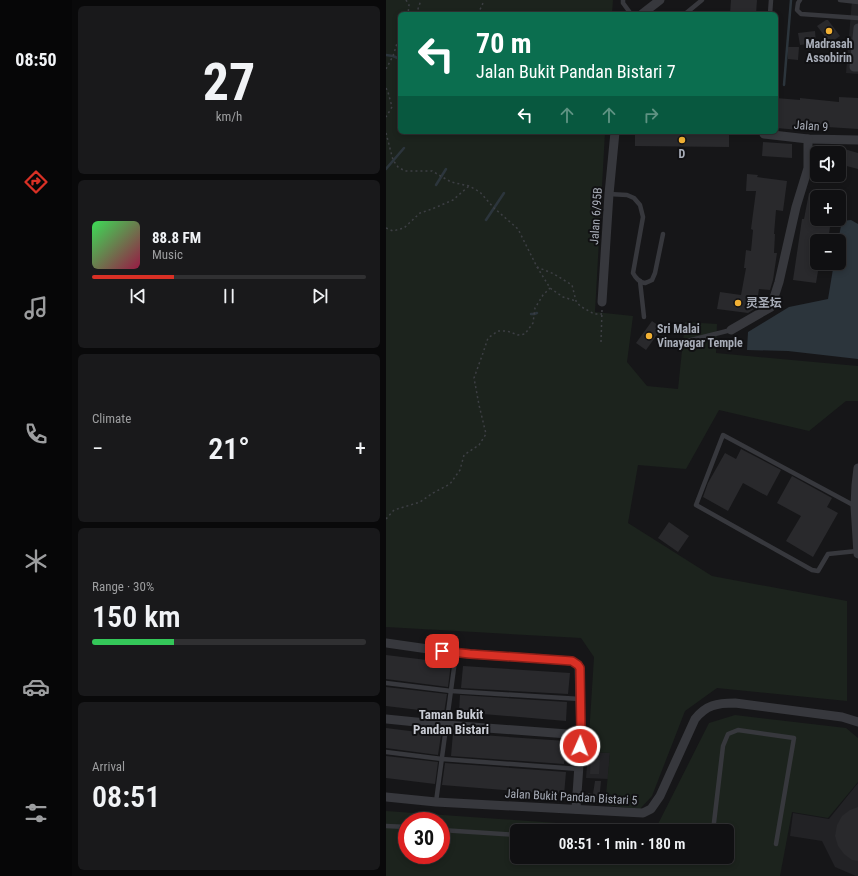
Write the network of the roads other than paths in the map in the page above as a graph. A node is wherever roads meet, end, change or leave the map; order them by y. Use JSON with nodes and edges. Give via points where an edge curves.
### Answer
{"nodes":[{"id":1,"x":623,"y":0,"type":"edge"},
{"id":2,"x":660,"y":0,"type":"edge"},
{"id":3,"x":702,"y":0,"type":"edge"},
{"id":4,"x":770,"y":0,"type":"edge"},
{"id":5,"x":800,"y":0,"type":"edge"},
{"id":6,"x":840,"y":0,"type":"edge"},
{"id":7,"x":858,"y":2,"type":"edge"},
{"id":8,"x":630,"y":12,"type":"edge"},
{"id":9,"x":645,"y":12,"type":"edge"},
{"id":10,"x":687,"y":12,"type":"edge"},
{"id":11,"x":770,"y":12,"type":"edge"},
{"id":12,"x":858,"y":18,"type":"edge"},
{"id":13,"x":858,"y":28,"type":"edge"},
{"id":14,"x":856,"y":67,"type":"edge"},
{"id":15,"x":614,"y":134,"type":"edge"},
{"id":16,"x":764,"y":134,"type":"dead end"},
{"id":17,"x":808,"y":140,"type":"junction"},
{"id":18,"x":858,"y":140,"type":"edge"},
{"id":19,"x":609,"y":194,"type":"junction"},
{"id":20,"x":663,"y":234,"type":"dead end"},
{"id":21,"x":640,"y":281,"type":"junction"},
{"id":22,"x":602,"y":302,"type":"road end"},
{"id":23,"x":644,"y":316,"type":"dead end"},
{"id":24,"x":730,"y":330,"type":"joint"},
{"id":25,"x":667,"y":346,"type":"dead end"},
{"id":26,"x":858,"y":468,"type":"edge"},
{"id":27,"x":857,"y":485,"type":"edge"},
{"id":28,"x":855,"y":506,"type":"junction"},
{"id":29,"x":857,"y":523,"type":"edge"},
{"id":30,"x":858,"y":552,"type":"edge"},
{"id":31,"x":386,"y":643,"type":"edge"},
{"id":32,"x":456,"y":653,"type":"junction"},
{"id":33,"x":386,"y":683,"type":"edge"},
{"id":34,"x":450,"y":691,"type":"junction"},
{"id":35,"x":580,"y":699,"type":"junction"},
{"id":36,"x":386,"y":719,"type":"edge"},
{"id":37,"x":858,"y":722,"type":"edge"},
{"id":38,"x":446,"y":725,"type":"junction"},
{"id":39,"x":581,"y":735,"type":"junction"},
{"id":40,"x":386,"y":752,"type":"edge"},
{"id":41,"x":442,"y":759,"type":"junction"},
{"id":42,"x":579,"y":768,"type":"junction"},
{"id":43,"x":386,"y":797,"type":"edge"},
{"id":44,"x":436,"y":802,"type":"junction"},
{"id":45,"x":576,"y":809,"type":"junction"},
{"id":46,"x":714,"y":824,"type":"edge"},
{"id":47,"x":386,"y":826,"type":"edge"},
{"id":48,"x":398,"y":827,"type":"edge"},
{"id":49,"x":450,"y":831,"type":"edge"},
{"id":50,"x":510,"y":835,"type":"edge"},
{"id":51,"x":776,"y":844,"type":"dead end"}],
"edges":[{"from":1,"to":8,"type":"lane"},
{"from":2,"to":9,"type":"street"},
{"from":3,"to":10,"type":"lane"},
{"from":4,"to":11,"type":"lane"},
{"from":5,"to":12,"type":"lane","via":[[797,10],[801,14]]},
{"from":6,"to":7,"type":"lane"},
{"from":13,"to":14,"type":"street"},
{"from":15,"to":19,"type":"street","name":"Jalan 6/95B"},
{"from":16,"to":17,"type":"street","name":"Jalan 9"},
{"from":17,"to":18,"type":"street","name":"Jalan 9"},
{"from":17,"to":24,"type":"street","via":[[808,168],[771,307]]},
{"from":19,"to":21,"type":"lane","via":[[627,195],[640,205],[643,217],[633,273]]},
{"from":19,"to":22,"type":"street","name":"Jalan 6/95B"},
{"from":20,"to":21,"type":"lane","via":[[652,280],[645,283]]},
{"from":21,"to":23,"type":"lane"},
{"from":24,"to":25,"type":"lane"},
{"from":26,"to":27,"type":"street"},
{"from":27,"to":28,"type":"street"},
{"from":28,"to":29,"type":"street"},
{"from":28,"to":30,"type":"lane","via":[[723,435],[696,505],[812,570],[818,571],[828,554]]},
{"from":29,"to":30,"type":"street"},
{"from":31,"to":32,"type":"street"},
{"from":32,"to":34,"type":"lane"},
{"from":32,"to":35,"type":"street","via":[[572,661],[580,668]]},
{"from":33,"to":34,"type":"lane"},
{"from":34,"to":35,"type":"lane"},
{"from":34,"to":38,"type":"lane"},
{"from":35,"to":39,"type":"street"},
{"from":36,"to":38,"type":"street"},
{"from":37,"to":45,"type":"street","name":"Jalan Bukit Pandan Bistari 5","via":[[842,717],[735,703],[712,706],[706,708],[695,719],[660,796],[647,812],[638,814]]},
{"from":38,"to":39,"type":"street"},
{"from":38,"to":41,"type":"lane"},
{"from":39,"to":42,"type":"street"},
{"from":40,"to":41,"type":"lane"},
{"from":41,"to":42,"type":"lane"},
{"from":41,"to":44,"type":"lane"},
{"from":42,"to":45,"type":"street"},
{"from":43,"to":44,"type":"street","name":"Jalan Bukit Pandan Bistari 5"},
{"from":44,"to":45,"type":"street","name":"Jalan Bukit Pandan Bistari 5"},
{"from":46,"to":51,"type":"lane","via":[[723,746],[728,734],[738,730],[794,738]]},
{"from":47,"to":48,"type":"lane"},
{"from":49,"to":50,"type":"lane"}]}
